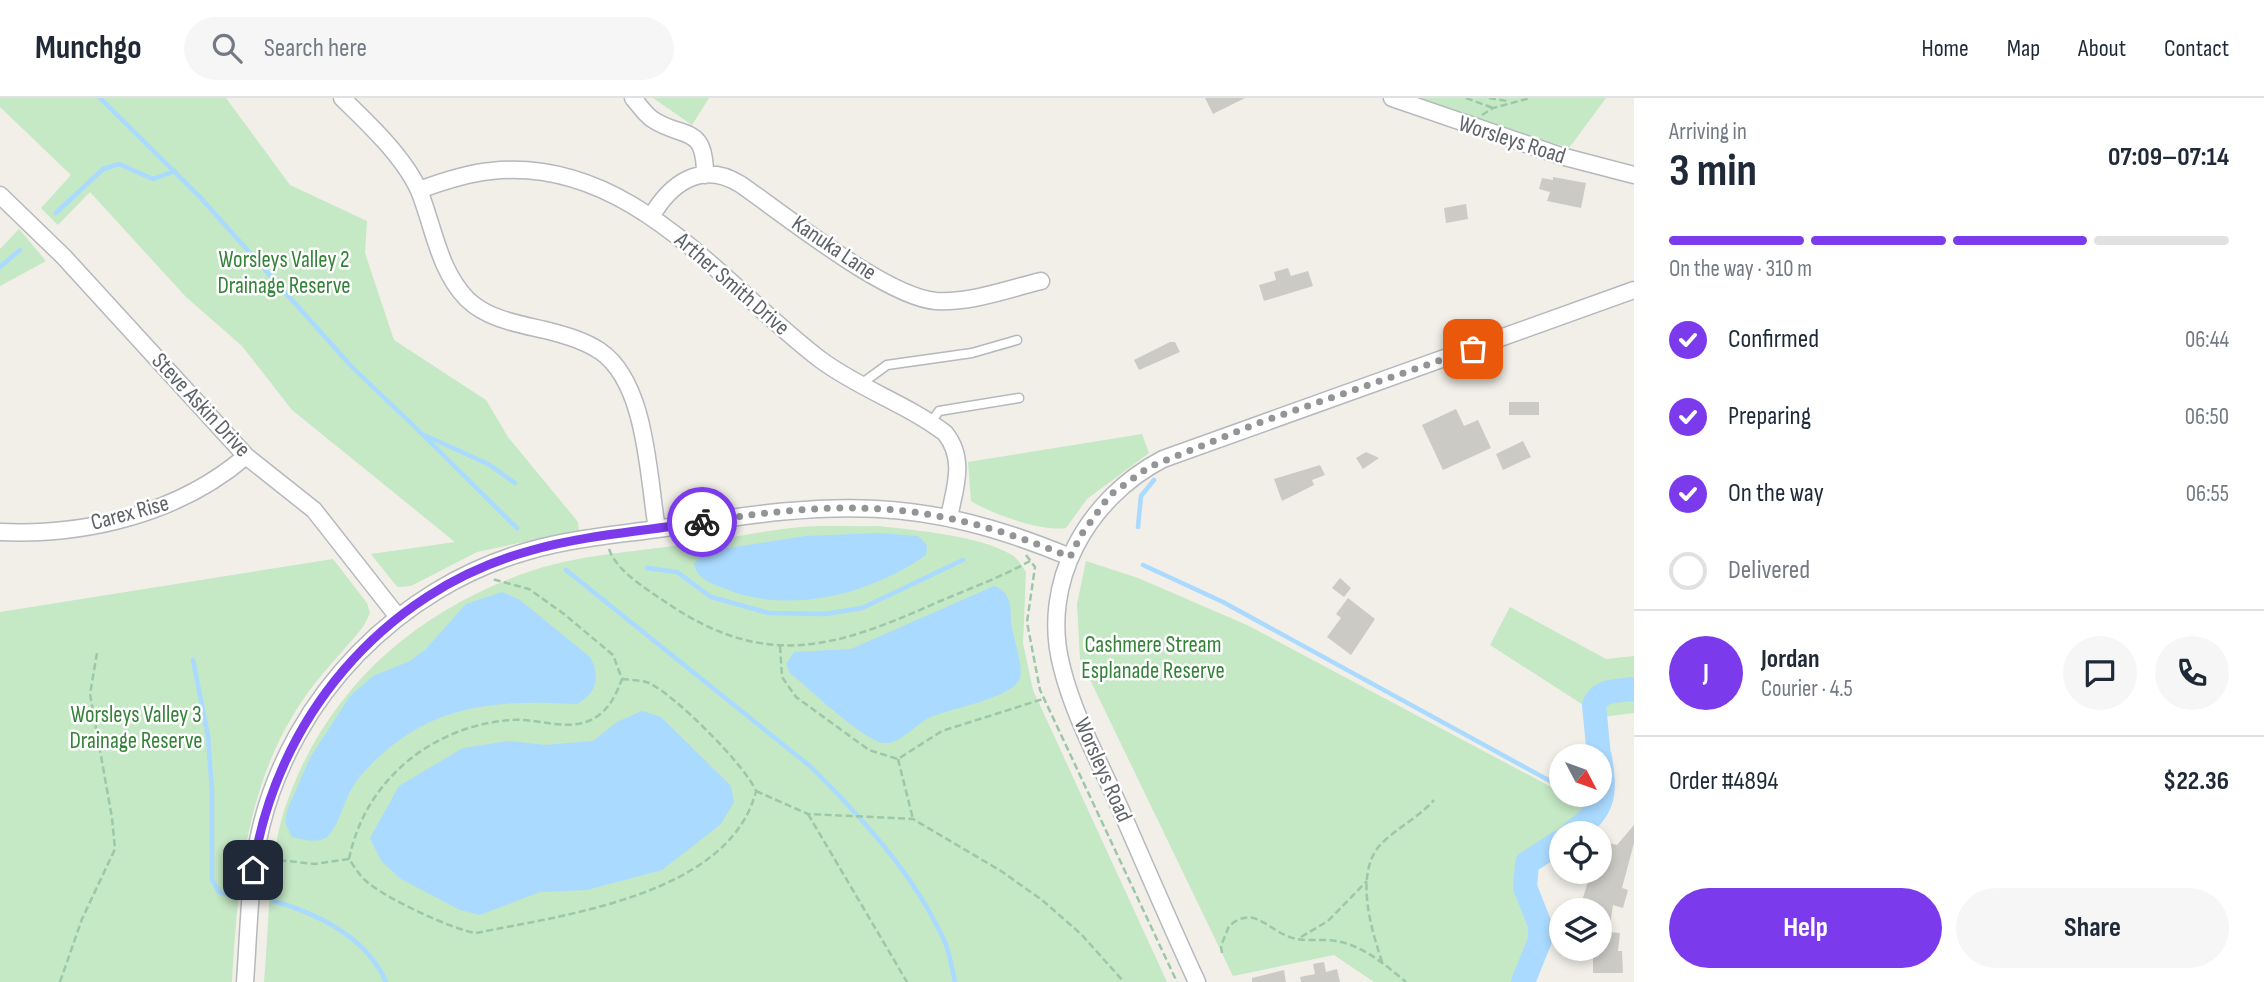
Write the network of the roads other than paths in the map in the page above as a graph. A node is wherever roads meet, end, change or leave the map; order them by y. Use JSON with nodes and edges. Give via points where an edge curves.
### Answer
{"nodes":[{"id":1,"x":342,"y":98,"type":"edge"},
{"id":2,"x":633,"y":98,"type":"edge"},
{"id":3,"x":1392,"y":98,"type":"edge"},
{"id":4,"x":705,"y":175,"type":"junction"},
{"id":5,"x":1634,"y":176,"type":"edge"},
{"id":6,"x":419,"y":190,"type":"junction"},
{"id":7,"x":0,"y":195,"type":"edge"},
{"id":8,"x":651,"y":217,"type":"junction"},
{"id":9,"x":1041,"y":281,"type":"dead end"},
{"id":10,"x":1634,"y":290,"type":"edge"},
{"id":11,"x":1017,"y":340,"type":"dead end"},
{"id":12,"x":861,"y":384,"type":"junction"},
{"id":13,"x":1019,"y":398,"type":"dead end"},
{"id":14,"x":930,"y":422,"type":"junction"},
{"id":15,"x":247,"y":456,"type":"junction"},
{"id":16,"x":949,"y":517,"type":"junction"},
{"id":17,"x":657,"y":529,"type":"junction"},
{"id":18,"x":0,"y":532,"type":"edge"},
{"id":19,"x":1070,"y":557,"type":"junction"},
{"id":20,"x":398,"y":617,"type":"junction"},
{"id":21,"x":245,"y":982,"type":"edge"},
{"id":22,"x":1197,"y":982,"type":"edge"}],
"edges":[{"from":1,"to":6,"type":"street","via":[[391,150]]},
{"from":2,"to":4,"type":"street","via":[[653,120],[694,138],[703,151]]},
{"from":3,"to":5,"type":"street","name":"Worsleys Road"},
{"from":4,"to":8,"type":"street","via":[[675,185]]},
{"from":4,"to":9,"type":"street","name":"Kanuka Lane","via":[[733,180],[862,268],[920,299],[950,301]]},
{"from":6,"to":8,"type":"street","name":"Arther Smith Drive","via":[[488,171],[550,173],[598,188]]},
{"from":6,"to":17,"type":"street","via":[[446,271],[468,300],[492,316],[590,345],[623,376],[637,408]]},
{"from":7,"to":15,"type":"street","name":"Steve Askin Drive","via":[[64,257]]},
{"from":8,"to":12,"type":"street","name":"Arther Smith Drive","via":[[821,360]]},
{"from":10,"to":19,"type":"street","name":"Worsleys Road","via":[[1163,460],[1110,495]]},
{"from":11,"to":12,"type":"lane","via":[[972,353],[887,365]]},
{"from":12,"to":14,"type":"street","name":"Arther Smith Drive"},
{"from":13,"to":14,"type":"lane","via":[[939,411]]},
{"from":14,"to":16,"type":"street","name":"Arther Smith Drive","via":[[952,442],[958,457]]},
{"from":15,"to":18,"type":"street","name":"Carex Rise","via":[[223,476],[160,507],[82,527]]},
{"from":15,"to":20,"type":"street","name":"Steve Askin Drive","via":[[314,510]]},
{"from":16,"to":17,"type":"street","via":[[891,508],[825,506]]},
{"from":16,"to":19,"type":"street"},
{"from":17,"to":20,"type":"street","via":[[557,544],[507,558],[460,578]]},
{"from":19,"to":22,"type":"street","name":"Worsleys Road","via":[[1056,621],[1061,666]]},
{"from":20,"to":21,"type":"street","via":[[359,652],[322,695],[275,781],[253,870]]}]}
